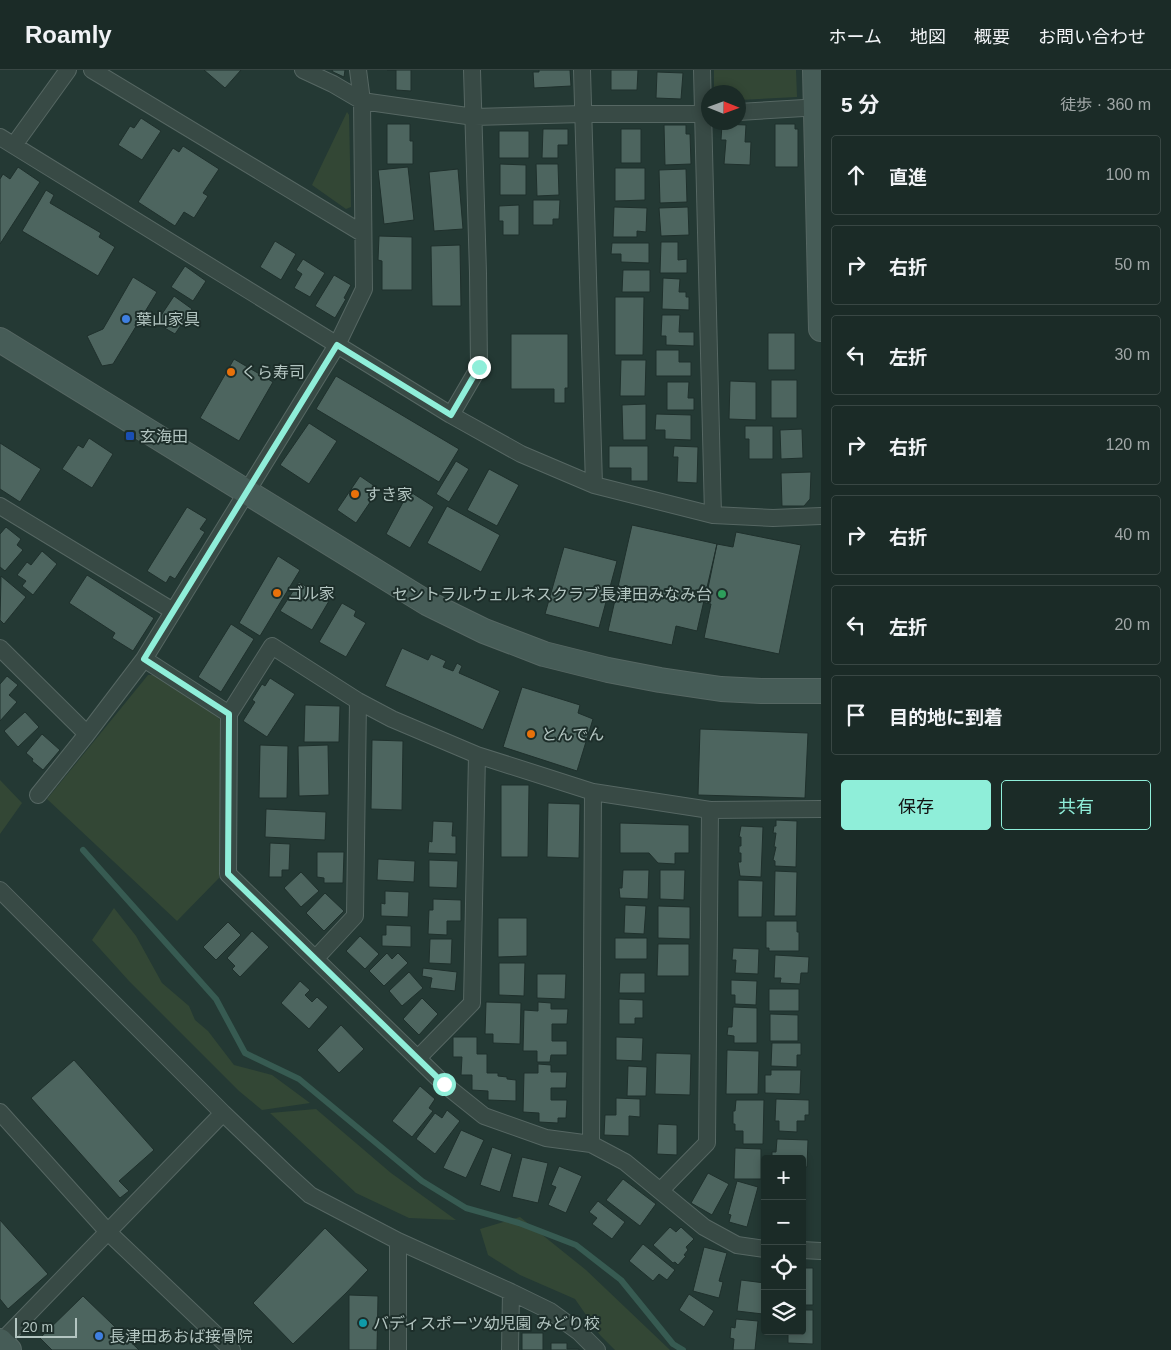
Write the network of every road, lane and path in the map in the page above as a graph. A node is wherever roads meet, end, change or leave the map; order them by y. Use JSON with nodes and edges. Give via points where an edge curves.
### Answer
{"nodes":[{"id":1,"x":68,"y":70,"type":"edge"},
{"id":2,"x":92,"y":70,"type":"edge"},
{"id":3,"x":303,"y":70,"type":"edge"},
{"id":4,"x":358,"y":70,"type":"edge"},
{"id":5,"x":472,"y":70,"type":"edge"},
{"id":6,"x":582,"y":70,"type":"edge"},
{"id":7,"x":702,"y":70,"type":"edge"},
{"id":8,"x":815,"y":70,"type":"edge"},
{"id":9,"x":703,"y":85,"type":"edge"},
{"id":10,"x":362,"y":101,"type":"junction"},
{"id":11,"x":818,"y":106,"type":"edge"},
{"id":12,"x":746,"y":111,"type":"edge"},
{"id":13,"x":583,"y":114,"type":"junction"},
{"id":14,"x":701,"y":114,"type":"edge"},
{"id":15,"x":474,"y":117,"type":"junction"},
{"id":16,"x":705,"y":130,"type":"edge"},
{"id":17,"x":7,"y":141,"type":"edge"},
{"id":18,"x":362,"y":233,"type":"junction"},
{"id":19,"x":821,"y":329,"type":"edge"},
{"id":20,"x":0,"y":340,"type":"edge"},
{"id":21,"x":337,"y":345,"type":"junction"},
{"id":22,"x":451,"y":415,"type":"junction"},
{"id":23,"x":594,"y":485,"type":"junction"},
{"id":24,"x":246,"y":493,"type":"junction"},
{"id":25,"x":0,"y":506,"type":"edge"},
{"id":26,"x":713,"y":515,"type":"junction"},
{"id":27,"x":821,"y":516,"type":"edge"},
{"id":28,"x":173,"y":611,"type":"junction"},
{"id":29,"x":0,"y":648,"type":"edge"},
{"id":30,"x":144,"y":659,"type":"junction"},
{"id":31,"x":821,"y":691,"type":"edge"},
{"id":32,"x":358,"y":701,"type":"junction"},
{"id":33,"x":229,"y":714,"type":"junction"},
{"id":34,"x":87,"y":734,"type":"junction"},
{"id":35,"x":478,"y":755,"type":"junction"},
{"id":36,"x":593,"y":792,"type":"junction"},
{"id":37,"x":38,"y":795,"type":"dead end"},
{"id":38,"x":821,"y":809,"type":"edge"},
{"id":39,"x":710,"y":810,"type":"junction"},
{"id":40,"x":0,"y":890,"type":"edge"},
{"id":41,"x":316,"y":958,"type":"junction"},
{"id":42,"x":418,"y":1058,"type":"junction"},
{"id":43,"x":0,"y":1112,"type":"edge"},
{"id":44,"x":222,"y":1113,"type":"junction"},
{"id":45,"x":591,"y":1144,"type":"junction"},
{"id":46,"x":661,"y":1190,"type":"junction"},
{"id":47,"x":108,"y":1232,"type":"junction"},
{"id":48,"x":398,"y":1241,"type":"junction"},
{"id":49,"x":761,"y":1248,"type":"edge"},
{"id":50,"x":806,"y":1250,"type":"edge"},
{"id":51,"x":821,"y":1251,"type":"edge"},
{"id":52,"x":511,"y":1292,"type":"junction"},
{"id":53,"x":0,"y":1341,"type":"edge"},
{"id":54,"x":9,"y":1350,"type":"edge"},
{"id":55,"x":232,"y":1350,"type":"edge"},
{"id":56,"x":398,"y":1350,"type":"edge"},
{"id":57,"x":510,"y":1350,"type":"edge"},
{"id":58,"x":597,"y":1350,"type":"edge"}],
"edges":[{"from":1,"to":17,"type":"street"},
{"from":2,"to":18,"type":"street"},
{"from":3,"to":10,"type":"street"},
{"from":4,"to":10,"type":"street"},
{"from":5,"to":15,"type":"street"},
{"from":6,"to":13,"type":"street"},
{"from":7,"to":9,"type":"street"},
{"from":8,"to":11,"type":"street"},
{"from":10,"to":15,"type":"street"},
{"from":10,"to":18,"type":"street"},
{"from":11,"to":12,"type":"street"},
{"from":11,"to":19,"type":"street"},
{"from":13,"to":14,"type":"street"},
{"from":13,"to":15,"type":"street"},
{"from":13,"to":23,"type":"street"},
{"from":15,"to":22,"type":"street","via":[[479,367]]},
{"from":16,"to":26,"type":"street"},
{"from":17,"to":21,"type":"street"},
{"from":18,"to":21,"type":"street","via":[[364,289]]},
{"from":20,"to":24,"type":"street"},
{"from":21,"to":22,"type":"street"},
{"from":21,"to":24,"type":"street"},
{"from":22,"to":23,"type":"street","via":[[521,454]]},
{"from":23,"to":26,"type":"street"},
{"from":24,"to":28,"type":"street"},
{"from":24,"to":31,"type":"street","via":[[427,602],[484,631],[544,654],[608,670],[721,690]]},
{"from":25,"to":28,"type":"street"},
{"from":26,"to":27,"type":"street"},
{"from":28,"to":30,"type":"street"},
{"from":29,"to":34,"type":"street"},
{"from":30,"to":33,"type":"street"},
{"from":30,"to":34,"type":"street"},
{"from":32,"to":33,"type":"street","via":[[272,646]]},
{"from":32,"to":35,"type":"street"},
{"from":32,"to":41,"type":"street","via":[[355,916]]},
{"from":33,"to":41,"type":"street","via":[[228,874]]},
{"from":34,"to":37,"type":"street"},
{"from":35,"to":36,"type":"street"},
{"from":35,"to":42,"type":"street","via":[[472,1003]]},
{"from":36,"to":39,"type":"street"},
{"from":36,"to":45,"type":"street"},
{"from":38,"to":39,"type":"street"},
{"from":39,"to":46,"type":"street","via":[[707,1144]]},
{"from":40,"to":44,"type":"street"},
{"from":41,"to":42,"type":"street"},
{"from":42,"to":45,"type":"street","via":[[484,1116],[546,1138]]},
{"from":43,"to":47,"type":"street"},
{"from":44,"to":47,"type":"street"},
{"from":44,"to":48,"type":"street","via":[[310,1195]]},
{"from":45,"to":46,"type":"street","via":[[625,1162]]},
{"from":46,"to":49,"type":"street","via":[[704,1228],[737,1245]]},
{"from":47,"to":53,"type":"street"},
{"from":47,"to":55,"type":"street"},
{"from":48,"to":52,"type":"street"},
{"from":48,"to":56,"type":"street"},
{"from":50,"to":51,"type":"street"},
{"from":52,"to":57,"type":"street"},
{"from":52,"to":58,"type":"street","via":[[550,1311]]},
{"from":53,"to":54,"type":"street"}]}
